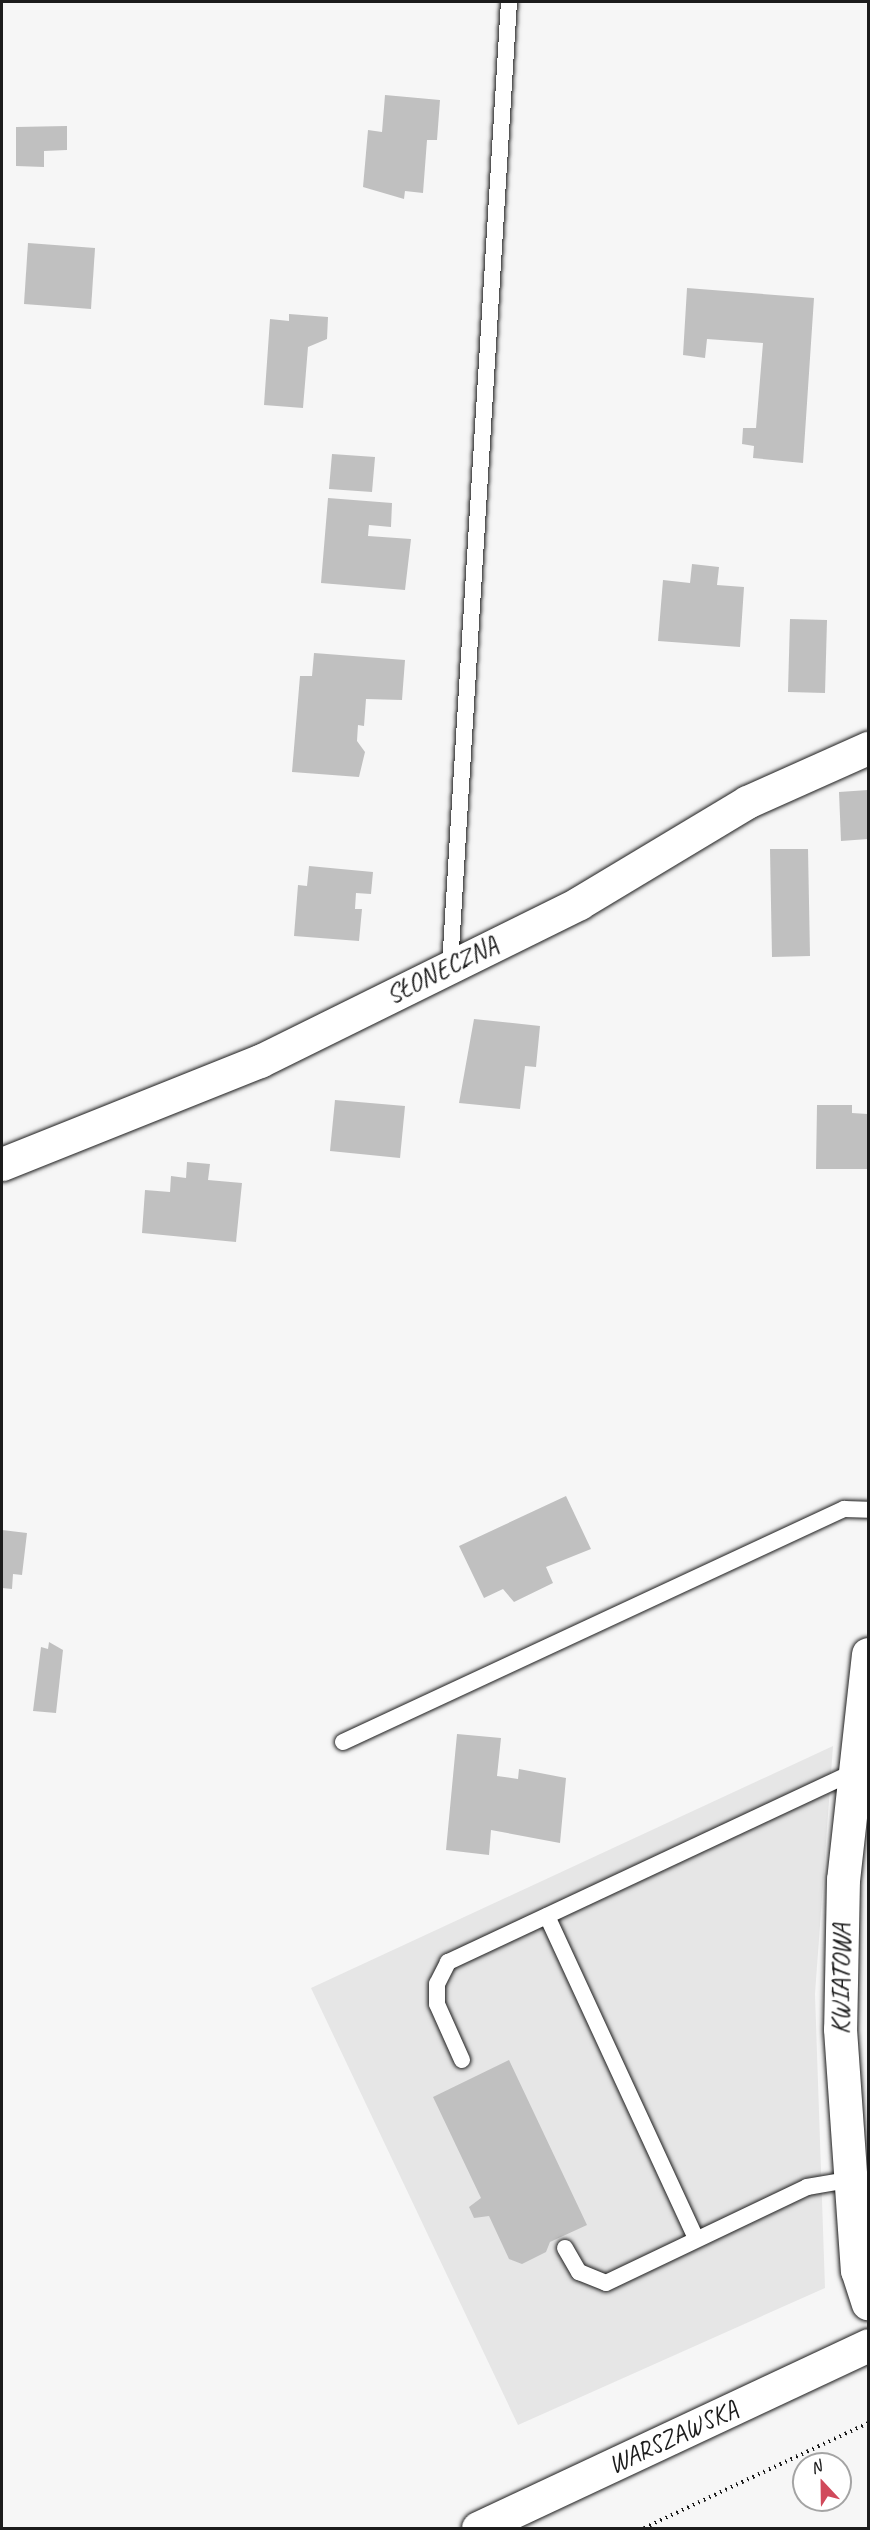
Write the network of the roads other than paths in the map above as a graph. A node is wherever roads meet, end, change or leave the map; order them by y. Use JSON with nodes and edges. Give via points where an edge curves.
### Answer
{"nodes":[{"id":1,"x":509,"y":2,"type":"edge"},
{"id":2,"x":868,"y":748,"type":"edge"},
{"id":3,"x":450,"y":966,"type":"junction"},
{"id":4,"x":2,"y":1164,"type":"edge"},
{"id":5,"x":868,"y":1510,"type":"edge"},
{"id":6,"x":868,"y":1654,"type":"edge"},
{"id":7,"x":343,"y":1742,"type":"dead end"},
{"id":8,"x":855,"y":1771,"type":"junction"},
{"id":9,"x":546,"y":1916,"type":"junction"},
{"id":10,"x":462,"y":2060,"type":"dead end"},
{"id":11,"x":848,"y":2180,"type":"junction"},
{"id":12,"x":696,"y":2238,"type":"junction"},
{"id":13,"x":565,"y":2248,"type":"dead end"},
{"id":14,"x":868,"y":2302,"type":"edge"},
{"id":15,"x":868,"y":2345,"type":"edge"},
{"id":16,"x":478,"y":2529,"type":"edge"}],
"edges":[{"from":1,"to":3,"type":"lane"},
{"from":2,"to":3,"type":"street","name":"SŁONECZNA","via":[[747,802],[579,903]]},
{"from":3,"to":4,"type":"street","name":"SŁONECZNA","via":[[260,1061]]},
{"from":5,"to":7,"type":"lane","via":[[844,1509]]},
{"from":6,"to":8,"type":"street","name":"KWIATOWA"},
{"from":8,"to":9,"type":"lane"},
{"from":8,"to":11,"type":"street","name":"KWIATOWA","via":[[840,1952]]},
{"from":9,"to":10,"type":"lane","via":[[448,1962],[437,1984],[437,2004]]},
{"from":9,"to":12,"type":"lane"},
{"from":11,"to":12,"type":"lane","via":[[807,2187]]},
{"from":11,"to":14,"type":"street","name":"KWIATOWA","via":[[857,2270]]},
{"from":12,"to":13,"type":"lane","via":[[606,2283],[579,2272]]},
{"from":15,"to":16,"type":"street","name":"WARSZAWSKA"}]}
